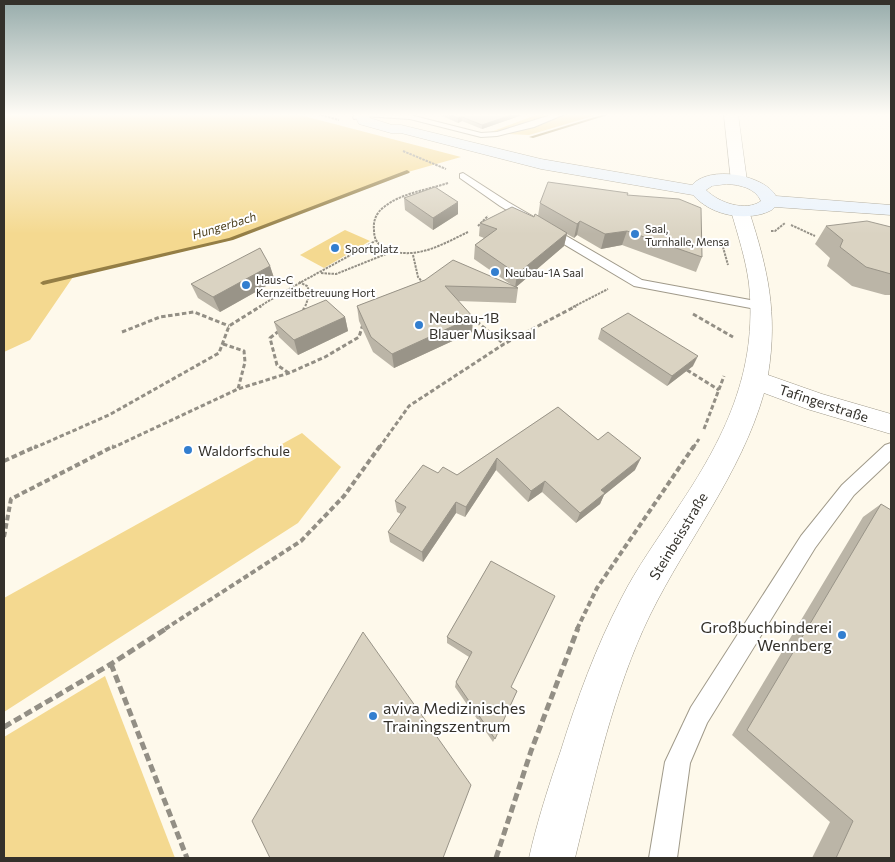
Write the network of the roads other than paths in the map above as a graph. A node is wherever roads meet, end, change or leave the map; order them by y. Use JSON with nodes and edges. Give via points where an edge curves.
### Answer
{"nodes":[{"id":1,"x":502,"y":154,"type":"edge"},
{"id":2,"x":736,"y":154,"type":"edge"},
{"id":3,"x":466,"y":178,"type":"road end"},
{"id":4,"x":739,"y":181,"type":"junction"},
{"id":5,"x":698,"y":191,"type":"junction"},
{"id":6,"x":770,"y":201,"type":"junction"},
{"id":7,"x":740,"y":210,"type":"junction"},
{"id":8,"x":891,"y":210,"type":"edge"},
{"id":9,"x":749,"y":304,"type":"junction"},
{"id":10,"x":740,"y":377,"type":"junction"},
{"id":11,"x":891,"y":424,"type":"edge"},
{"id":12,"x":891,"y":450,"type":"edge"},
{"id":13,"x":552,"y":858,"type":"edge"},
{"id":14,"x":663,"y":858,"type":"edge"}],
"edges":[{"from":1,"to":5,"type":"main road"},
{"from":2,"to":4,"type":"street"},
{"from":3,"to":9,"type":"lane","via":[[638,283]]},
{"from":4,"to":5,"type":"main road","via":[[705,182]]},
{"from":4,"to":6,"type":"main road","via":[[762,189]]},
{"from":5,"to":7,"type":"main road","via":[[712,204]]},
{"from":6,"to":7,"type":"main road","via":[[761,209]]},
{"from":6,"to":8,"type":"main road"},
{"from":7,"to":9,"type":"street","name":"Steinbeisstraße","via":[[759,283]]},
{"from":9,"to":10,"type":"street","name":"Steinbeisstraße","via":[[761,350]]},
{"from":10,"to":11,"type":"street","name":"Tafingerstraße"},
{"from":10,"to":13,"type":"street","name":"Steinbeisstraße","via":[[731,448],[633,612],[590,728]]},
{"from":12,"to":14,"type":"lane","via":[[848,490],[808,542],[699,715],[678,762]]}]}
